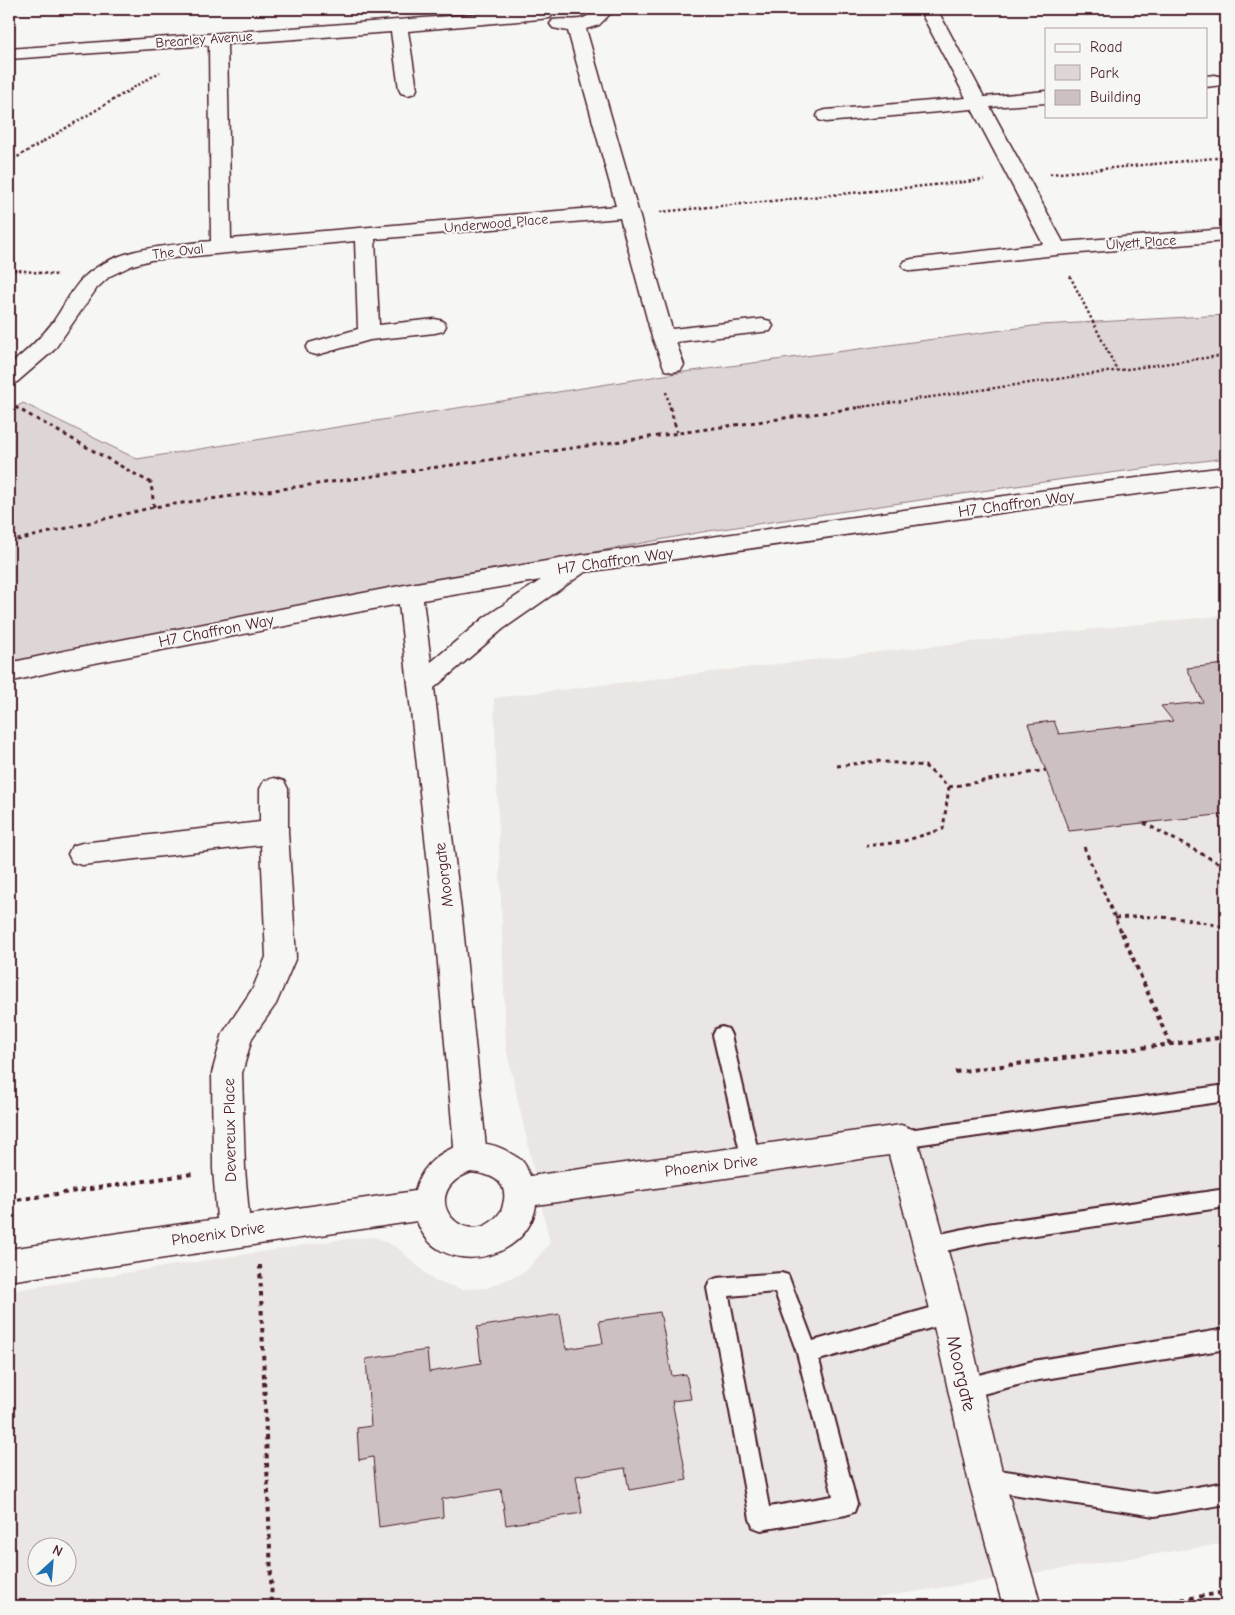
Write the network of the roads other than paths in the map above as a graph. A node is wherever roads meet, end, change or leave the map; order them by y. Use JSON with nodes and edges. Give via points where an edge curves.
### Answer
{"nodes":[{"id":1,"x":600,"y":9,"type":"edge"},
{"id":2,"x":928,"y":9,"type":"edge"},
{"id":3,"x":545,"y":11,"type":"edge"},
{"id":4,"x":576,"y":26,"type":"junction"},
{"id":5,"x":399,"y":28,"type":"junction"},
{"id":6,"x":218,"y":38,"type":"junction"},
{"id":7,"x":9,"y":54,"type":"edge"},
{"id":8,"x":408,"y":88,"type":"dead end"},
{"id":9,"x":1045,"y":97,"type":"edge"},
{"id":10,"x":979,"y":103,"type":"junction"},
{"id":11,"x":826,"y":116,"type":"dead end"},
{"id":12,"x":628,"y":211,"type":"junction"},
{"id":13,"x":365,"y":234,"type":"junction"},
{"id":14,"x":1226,"y":235,"type":"edge"},
{"id":15,"x":222,"y":246,"type":"junction"},
{"id":16,"x":1056,"y":249,"type":"junction"},
{"id":17,"x":912,"y":265,"type":"dead end"},
{"id":18,"x":435,"y":326,"type":"dead end"},
{"id":19,"x":762,"y":326,"type":"dead end"},
{"id":20,"x":369,"y":333,"type":"junction"},
{"id":21,"x":663,"y":337,"type":"junction"},
{"id":22,"x":317,"y":348,"type":"dead end"},
{"id":23,"x":672,"y":365,"type":"dead end"},
{"id":24,"x":9,"y":377,"type":"edge"},
{"id":25,"x":1226,"y":475,"type":"edge"},
{"id":26,"x":582,"y":564,"type":"junction"},
{"id":27,"x":410,"y":592,"type":"junction"},
{"id":28,"x":9,"y":673,"type":"edge"},
{"id":29,"x":420,"y":685,"type":"junction"},
{"id":30,"x":274,"y":789,"type":"dead end"},
{"id":31,"x":274,"y":832,"type":"junction"},
{"id":32,"x":82,"y":854,"type":"dead end"},
{"id":33,"x":722,"y":1035,"type":"dead end"},
{"id":34,"x":1226,"y":1093,"type":"edge"},
{"id":35,"x":901,"y":1139,"type":"junction"},
{"id":36,"x":471,"y":1157,"type":"junction"},
{"id":37,"x":751,"y":1160,"type":"junction"},
{"id":38,"x":521,"y":1192,"type":"junction"},
{"id":39,"x":1226,"y":1198,"type":"edge"},
{"id":40,"x":428,"y":1204,"type":"junction"},
{"id":41,"x":247,"y":1229,"type":"junction"},
{"id":42,"x":930,"y":1245,"type":"junction"},
{"id":43,"x":9,"y":1265,"type":"edge"},
{"id":44,"x":948,"y":1314,"type":"junction"},
{"id":45,"x":1226,"y":1339,"type":"edge"},
{"id":46,"x":807,"y":1353,"type":"junction"},
{"id":47,"x":967,"y":1388,"type":"junction"},
{"id":48,"x":986,"y":1479,"type":"junction"},
{"id":49,"x":1226,"y":1493,"type":"edge"},
{"id":50,"x":1022,"y":1606,"type":"edge"}],
"edges":[{"from":1,"to":4,"type":"street","via":[[601,14],[596,20]]},
{"from":2,"to":10,"type":"street"},
{"from":3,"to":4,"type":"street","via":[[548,19],[555,23]]},
{"from":3,"to":5,"type":"street","name":"Brearley Avenue"},
{"from":4,"to":12,"type":"street"},
{"from":5,"to":6,"type":"street","name":"Brearley Avenue"},
{"from":5,"to":8,"type":"street"},
{"from":6,"to":7,"type":"street","name":"Brearley Avenue"},
{"from":6,"to":15,"type":"street","name":"The Oval"},
{"from":9,"to":10,"type":"street"},
{"from":10,"to":11,"type":"street"},
{"from":10,"to":16,"type":"street"},
{"from":12,"to":13,"type":"street","name":"Underwood Place"},
{"from":12,"to":21,"type":"street"},
{"from":13,"to":15,"type":"street","name":"Underwood Place"},
{"from":13,"to":20,"type":"street"},
{"from":14,"to":16,"type":"street","name":"Ulyett Place"},
{"from":15,"to":24,"type":"street","name":"The Oval","via":[[149,254],[103,272],[89,284],[46,345]]},
{"from":16,"to":17,"type":"street","name":"Ulyett Place"},
{"from":18,"to":20,"type":"street"},
{"from":19,"to":21,"type":"street"},
{"from":20,"to":22,"type":"street"},
{"from":21,"to":23,"type":"street"},
{"from":25,"to":26,"type":"street","name":"H7 Chaffron Way"},
{"from":26,"to":27,"type":"street","name":"H7 Chaffron Way"},
{"from":26,"to":29,"type":"street","via":[[494,623]]},
{"from":27,"to":28,"type":"street","name":"H7 Chaffron Way"},
{"from":27,"to":29,"type":"street","name":"Moorgate"},
{"from":29,"to":36,"type":"street","name":"Moorgate","via":[[448,918]]},
{"from":30,"to":31,"type":"street","name":"Devereux Place"},
{"from":31,"to":32,"type":"street"},
{"from":31,"to":41,"type":"street","name":"Devereux Place","via":[[281,957],[265,995],[238,1033],[227,1073],[229,1169]]},
{"from":33,"to":37,"type":"lane"},
{"from":34,"to":35,"type":"lane"},
{"from":35,"to":37,"type":"street","name":"Phoenix Drive"},
{"from":35,"to":42,"type":"street","name":"Moorgate"},
{"from":36,"to":38,"type":"street","via":[[494,1160],[512,1172]]},
{"from":36,"to":40,"type":"street","via":[[449,1165],[434,1182]]},
{"from":37,"to":38,"type":"street","name":"Phoenix Drive"},
{"from":38,"to":40,"type":"street","via":[[518,1215],[502,1234],[479,1243],[454,1240],[436,1225]]},
{"from":39,"to":42,"type":"lane","via":[[988,1233]]},
{"from":40,"to":41,"type":"street","name":"Phoenix Drive"},
{"from":41,"to":43,"type":"street","name":"Phoenix Drive"},
{"from":42,"to":44,"type":"street","name":"Moorgate"},
{"from":44,"to":46,"type":"lane"},
{"from":44,"to":47,"type":"street","name":"Moorgate"},
{"from":45,"to":47,"type":"lane","via":[[1033,1371]]},
{"from":46,"to":46,"type":"lane","via":[[846,1504],[761,1519],[717,1288],[781,1282]]},
{"from":47,"to":48,"type":"street","name":"Moorgate"},
{"from":48,"to":49,"type":"lane","via":[[1155,1505]]},
{"from":48,"to":50,"type":"street","name":"Moorgate"}]}
